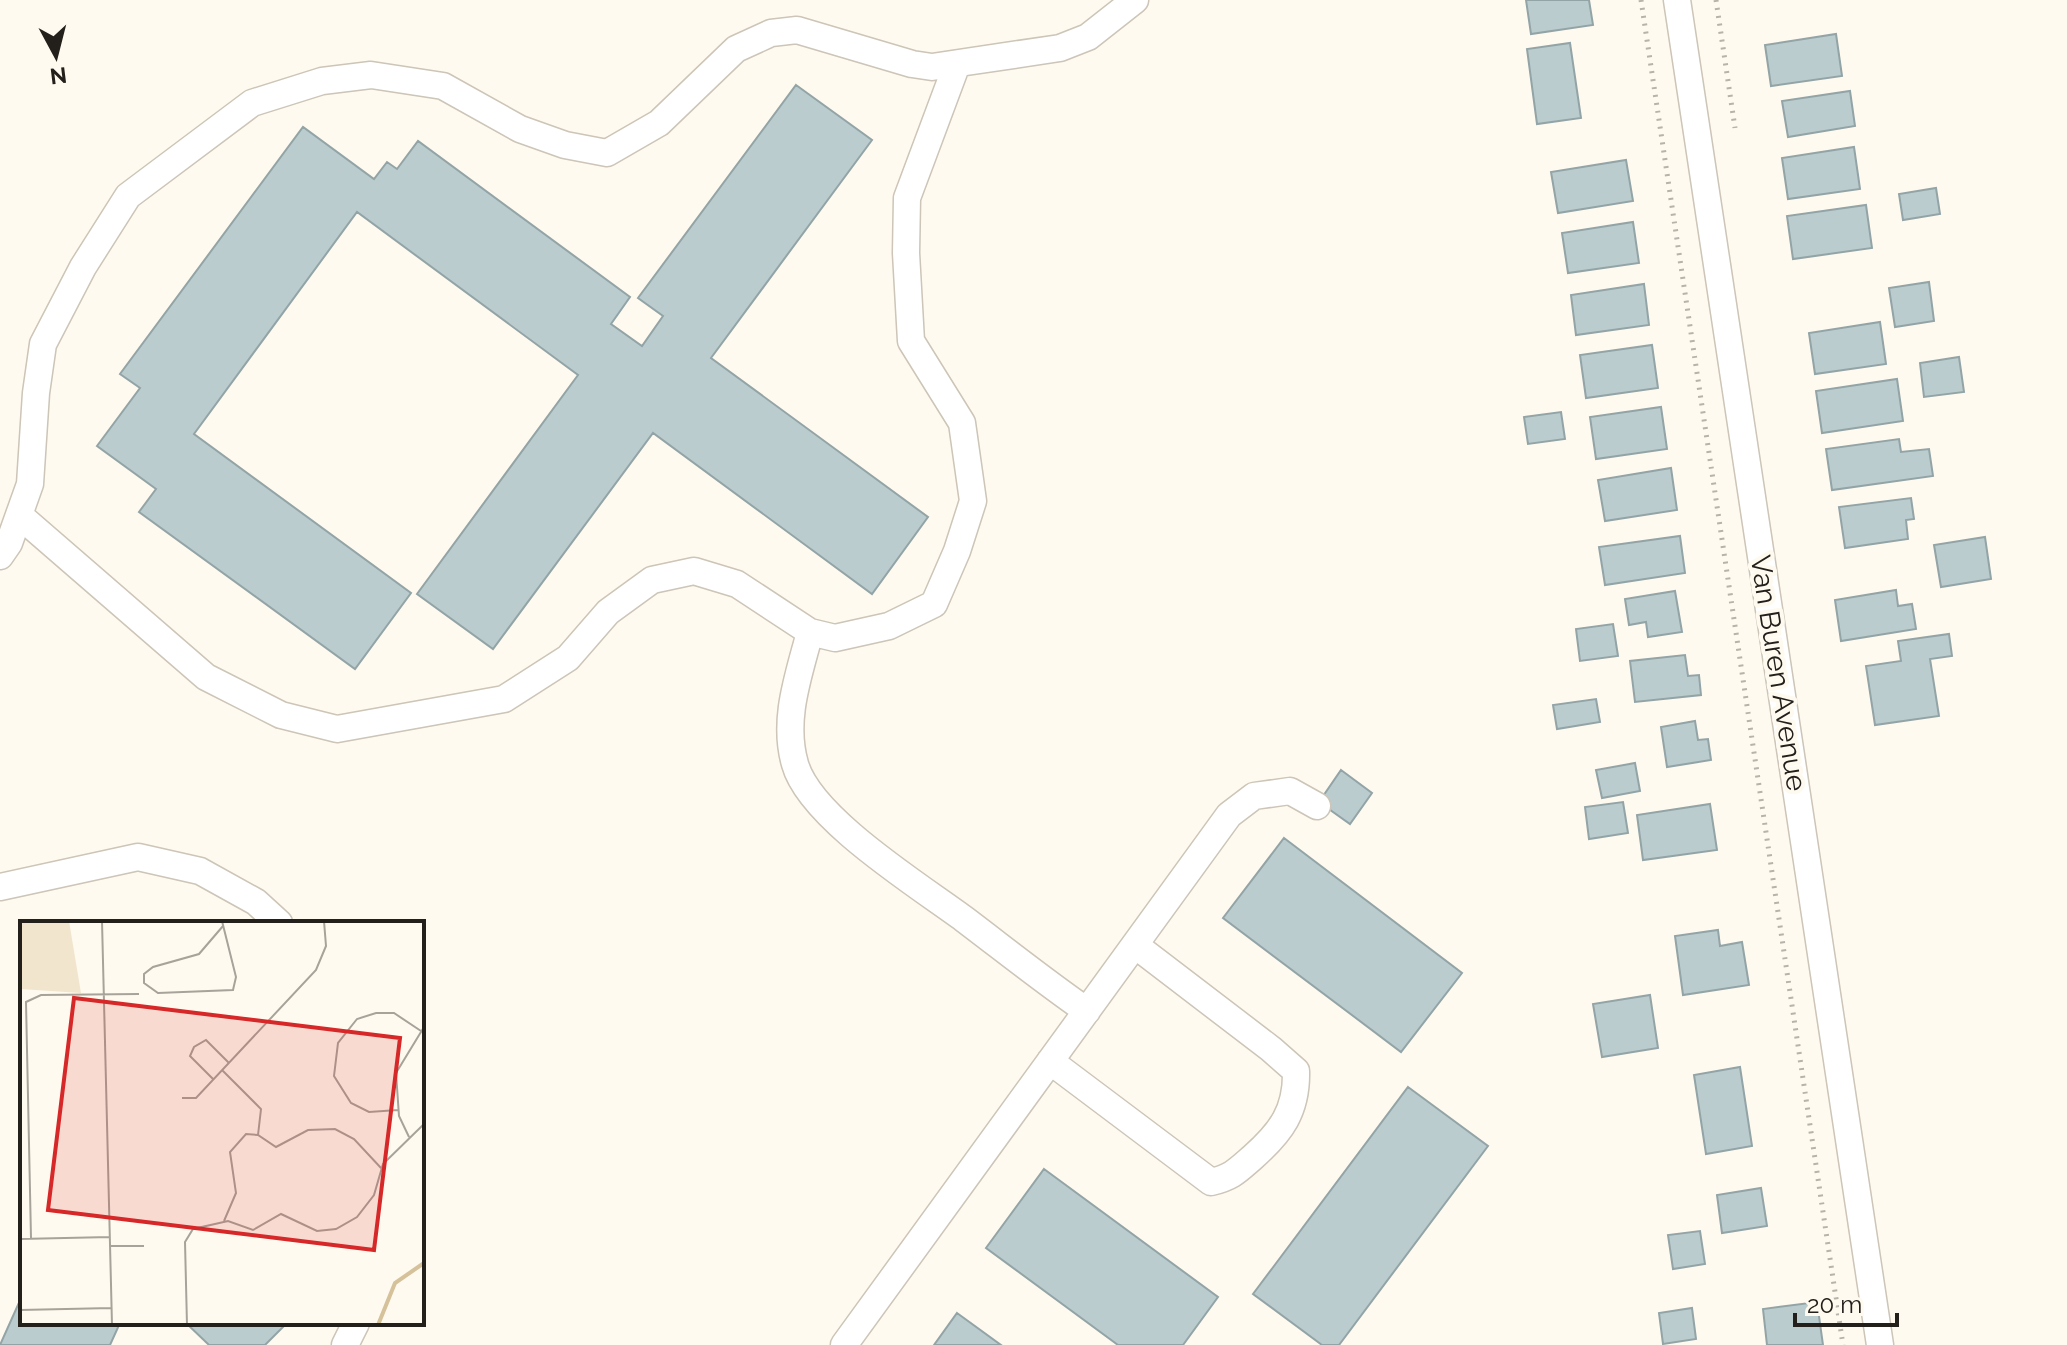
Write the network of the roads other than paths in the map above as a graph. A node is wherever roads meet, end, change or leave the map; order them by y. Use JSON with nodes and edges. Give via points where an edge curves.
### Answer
{"nodes":[{"id":1,"x":1135,"y":0,"type":"edge"},
{"id":2,"x":1677,"y":0,"type":"edge"},
{"id":3,"x":957,"y":64,"type":"junction"},
{"id":4,"x":19,"y":515,"type":"junction"},
{"id":5,"x":0,"y":556,"type":"edge"},
{"id":6,"x":810,"y":632,"type":"junction"},
{"id":7,"x":1317,"y":806,"type":"dead end"},
{"id":8,"x":0,"y":887,"type":"edge"},
{"id":9,"x":277,"y":921,"type":"edge"},
{"id":10,"x":1135,"y":945,"type":"junction"},
{"id":11,"x":1087,"y":1011,"type":"junction"},
{"id":12,"x":1050,"y":1061,"type":"junction"},
{"id":13,"x":355,"y":1325,"type":"edge"},
{"id":14,"x":345,"y":1345,"type":"edge"},
{"id":15,"x":844,"y":1345,"type":"edge"},
{"id":16,"x":1880,"y":1345,"type":"edge"}],
"edges":[{"from":1,"to":3,"type":"street","via":[[1088,37],[1060,48]]},
{"from":2,"to":16,"type":"street","name":"Van Buren Avenue"},
{"from":3,"to":4,"type":"street","via":[[912,64],[797,30],[771,33],[736,49],[659,123],[607,153],[520,129],[443,86],[371,75],[322,81],[252,103],[128,196],[83,267],[43,344],[30,484]]},
{"from":3,"to":6,"type":"street","via":[[907,198],[906,253],[911,341],[962,423],[973,501],[934,604],[889,626],[835,638]]},
{"from":4,"to":5,"type":"street"},
{"from":4,"to":6,"type":"street","via":[[206,677],[281,715],[337,729],[504,699],[568,658],[608,612],[652,580],[694,571],[737,584]]},
{"from":6,"to":11,"type":"street","via":[[790,713],[790,745],[812,796],[852,836]]},
{"from":7,"to":10,"type":"street","via":[[1290,791],[1254,796],[1229,815]]},
{"from":8,"to":9,"type":"street","via":[[138,857],[200,871],[256,902]]},
{"from":10,"to":11,"type":"street"},
{"from":10,"to":12,"type":"street","via":[[1296,1071],[1297,1093],[1279,1134],[1230,1178],[1211,1182]]},
{"from":11,"to":12,"type":"street"},
{"from":12,"to":15,"type":"street"},
{"from":13,"to":14,"type":"street"}]}
